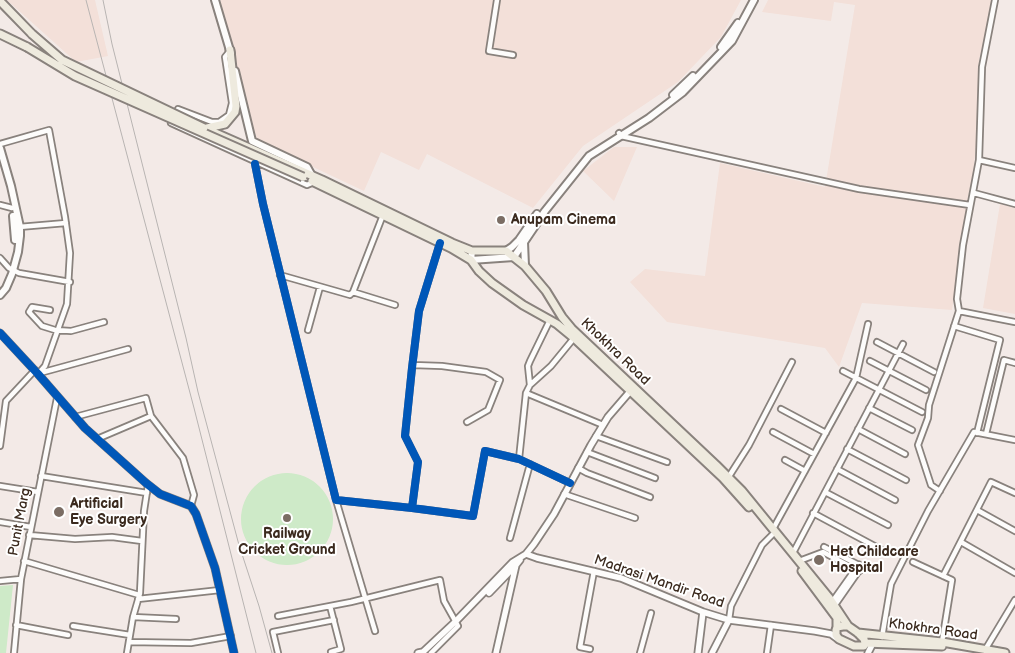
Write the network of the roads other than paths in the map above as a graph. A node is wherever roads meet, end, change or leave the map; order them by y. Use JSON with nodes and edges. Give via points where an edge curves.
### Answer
{"nodes":[{"id":1,"x":215,"y":0,"type":"edge"},
{"id":2,"x":497,"y":0,"type":"edge"},
{"id":3,"x":749,"y":0,"type":"edge"},
{"id":4,"x":754,"y":0,"type":"edge"},
{"id":5,"x":995,"y":0,"type":"edge"},
{"id":6,"x":0,"y":1,"type":"edge"},
{"id":7,"x":0,"y":34,"type":"edge"},
{"id":8,"x":230,"y":50,"type":"junction"},
{"id":9,"x":513,"y":55,"type":"dead end"},
{"id":10,"x":204,"y":128,"type":"junction"},
{"id":11,"x":620,"y":135,"type":"junction"},
{"id":12,"x":0,"y":144,"type":"edge"},
{"id":13,"x":0,"y":148,"type":"edge"},
{"id":14,"x":979,"y":160,"type":"junction"},
{"id":15,"x":0,"y":163,"type":"edge"},
{"id":16,"x":255,"y":164,"type":"dead end"},
{"id":17,"x":1015,"y":168,"type":"edge"},
{"id":18,"x":304,"y":175,"type":"junction"},
{"id":19,"x":315,"y":180,"type":"junction"},
{"id":20,"x":974,"y":193,"type":"junction"},
{"id":21,"x":1015,"y":204,"type":"edge"},
{"id":22,"x":0,"y":205,"type":"edge"},
{"id":23,"x":970,"y":205,"type":"junction"},
{"id":24,"x":12,"y":208,"type":"junction"},
{"id":25,"x":383,"y":215,"type":"junction"},
{"id":26,"x":66,"y":223,"type":"junction"},
{"id":27,"x":18,"y":227,"type":"junction"},
{"id":28,"x":524,"y":242,"type":"junction"},
{"id":29,"x":440,"y":243,"type":"junction"},
{"id":30,"x":472,"y":251,"type":"junction"},
{"id":31,"x":506,"y":251,"type":"junction"},
{"id":32,"x":514,"y":257,"type":"junction"},
{"id":33,"x":0,"y":258,"type":"edge"},
{"id":34,"x":471,"y":260,"type":"junction"},
{"id":35,"x":525,"y":266,"type":"junction"},
{"id":36,"x":11,"y":269,"type":"junction"},
{"id":37,"x":280,"y":275,"type":"junction"},
{"id":38,"x":70,"y":282,"type":"junction"},
{"id":39,"x":320,"y":287,"type":"junction"},
{"id":40,"x":0,"y":289,"type":"edge"},
{"id":41,"x":353,"y":292,"type":"junction"},
{"id":42,"x":0,"y":295,"type":"edge"},
{"id":43,"x":396,"y":305,"type":"dead end"},
{"id":44,"x":50,"y":310,"type":"dead end"},
{"id":45,"x":959,"y":311,"type":"junction"},
{"id":46,"x":562,"y":317,"type":"junction"},
{"id":47,"x":104,"y":322,"type":"dead end"},
{"id":48,"x":554,"y":322,"type":"junction"},
{"id":49,"x":1015,"y":322,"type":"edge"},
{"id":50,"x":868,"y":324,"type":"dead end"},
{"id":51,"x":954,"y":326,"type":"junction"},
{"id":52,"x":59,"y":330,"type":"junction"},
{"id":53,"x":308,"y":330,"type":"dead end"},
{"id":54,"x":0,"y":333,"type":"edge"},
{"id":55,"x":574,"y":338,"type":"junction"},
{"id":56,"x":877,"y":342,"type":"dead end"},
{"id":57,"x":903,"y":344,"type":"dead end"},
{"id":58,"x":128,"y":350,"type":"dead end"},
{"id":59,"x":898,"y":353,"type":"junction"},
{"id":60,"x":870,"y":361,"type":"dead end"},
{"id":61,"x":792,"y":362,"type":"dead end"},
{"id":62,"x":1015,"y":363,"type":"edge"},
{"id":63,"x":412,"y":364,"type":"junction"},
{"id":64,"x":843,"y":371,"type":"dead end"},
{"id":65,"x":889,"y":371,"type":"junction"},
{"id":66,"x":37,"y":372,"type":"junction"},
{"id":67,"x":934,"y":372,"type":"dead end"},
{"id":68,"x":856,"y":378,"type":"junction"},
{"id":69,"x":530,"y":385,"type":"junction"},
{"id":70,"x":631,"y":389,"type":"junction"},
{"id":71,"x":879,"y":390,"type":"junction"},
{"id":72,"x":926,"y":390,"type":"dead end"},
{"id":73,"x":526,"y":393,"type":"junction"},
{"id":74,"x":58,"y":398,"type":"junction"},
{"id":75,"x":869,"y":408,"type":"junction"},
{"id":76,"x":782,"y":409,"type":"dead end"},
{"id":77,"x":922,"y":412,"type":"dead end"},
{"id":78,"x":151,"y":416,"type":"junction"},
{"id":79,"x":1,"y":417,"type":"edge"},
{"id":80,"x":75,"y":417,"type":"junction"},
{"id":81,"x":467,"y":422,"type":"dead end"},
{"id":82,"x":603,"y":425,"type":"junction"},
{"id":83,"x":858,"y":429,"type":"junction"},
{"id":84,"x":912,"y":430,"type":"dead end"},
{"id":85,"x":772,"y":432,"type":"dead end"},
{"id":86,"x":977,"y":432,"type":"junction"},
{"id":87,"x":826,"y":433,"type":"junction"},
{"id":88,"x":986,"y":434,"type":"junction"},
{"id":89,"x":596,"y":436,"type":"junction"},
{"id":90,"x":97,"y":439,"type":"junction"},
{"id":91,"x":1015,"y":440,"type":"edge"},
{"id":92,"x":0,"y":446,"type":"edge"},
{"id":93,"x":847,"y":449,"type":"junction"},
{"id":94,"x":587,"y":452,"type":"junction"},
{"id":95,"x":814,"y":454,"type":"junction"},
{"id":96,"x":905,"y":454,"type":"dead end"},
{"id":97,"x":519,"y":459,"type":"junction"},
{"id":98,"x":785,"y":460,"type":"dead end"},
{"id":99,"x":667,"y":462,"type":"dead end"},
{"id":100,"x":530,"y":464,"type":"junction"},
{"id":101,"x":578,"y":468,"type":"junction"},
{"id":102,"x":837,"y":469,"type":"junction"},
{"id":103,"x":805,"y":471,"type":"junction"},
{"id":104,"x":42,"y":476,"type":"junction"},
{"id":105,"x":655,"y":478,"type":"dead end"},
{"id":106,"x":728,"y":478,"type":"junction"},
{"id":107,"x":906,"y":480,"type":"dead end"},
{"id":108,"x":570,"y":483,"type":"junction"},
{"id":109,"x":148,"y":485,"type":"junction"},
{"id":110,"x":0,"y":486,"type":"edge"},
{"id":111,"x":940,"y":490,"type":"junction"},
{"id":112,"x":38,"y":492,"type":"junction"},
{"id":113,"x":825,"y":492,"type":"junction"},
{"id":114,"x":147,"y":493,"type":"junction"},
{"id":115,"x":1015,"y":493,"type":"edge"},
{"id":116,"x":564,"y":494,"type":"junction"},
{"id":117,"x":650,"y":497,"type":"dead end"},
{"id":118,"x":336,"y":500,"type":"junction"},
{"id":119,"x":895,"y":500,"type":"dead end"},
{"id":120,"x":191,"y":506,"type":"junction"},
{"id":121,"x":412,"y":508,"type":"junction"},
{"id":122,"x":977,"y":510,"type":"junction"},
{"id":123,"x":813,"y":513,"type":"junction"},
{"id":124,"x":635,"y":518,"type":"dead end"},
{"id":125,"x":0,"y":522,"type":"edge"},
{"id":126,"x":888,"y":525,"type":"dead end"},
{"id":127,"x":31,"y":527,"type":"junction"},
{"id":128,"x":1015,"y":531,"type":"edge"},
{"id":129,"x":772,"y":532,"type":"junction"},
{"id":130,"x":30,"y":535,"type":"junction"},
{"id":131,"x":510,"y":538,"type":"dead end"},
{"id":132,"x":142,"y":541,"type":"junction"},
{"id":133,"x":961,"y":542,"type":"junction"},
{"id":134,"x":824,"y":547,"type":"dead end"},
{"id":135,"x":882,"y":550,"type":"dead end"},
{"id":136,"x":793,"y":553,"type":"junction"},
{"id":137,"x":524,"y":556,"type":"junction"},
{"id":138,"x":24,"y":561,"type":"junction"},
{"id":139,"x":799,"y":561,"type":"junction"},
{"id":140,"x":914,"y":562,"type":"dead end"},
{"id":141,"x":516,"y":565,"type":"junction"},
{"id":142,"x":855,"y":569,"type":"junction"},
{"id":143,"x":594,"y":570,"type":"junction"},
{"id":144,"x":1015,"y":573,"type":"edge"},
{"id":145,"x":943,"y":576,"type":"junction"},
{"id":146,"x":21,"y":579,"type":"junction"},
{"id":147,"x":0,"y":581,"type":"edge"},
{"id":148,"x":499,"y":583,"type":"junction"},
{"id":149,"x":220,"y":590,"type":"junction"},
{"id":150,"x":511,"y":590,"type":"junction"},
{"id":151,"x":139,"y":597,"type":"junction"},
{"id":152,"x":365,"y":598,"type":"junction"},
{"id":153,"x":1015,"y":600,"type":"edge"},
{"id":154,"x":834,"y":603,"type":"junction"},
{"id":155,"x":330,"y":606,"type":"junction"},
{"id":156,"x":702,"y":612,"type":"junction"},
{"id":157,"x":651,"y":613,"type":"dead end"},
{"id":158,"x":133,"y":616,"type":"junction"},
{"id":159,"x":278,"y":616,"type":"dead end"},
{"id":160,"x":176,"y":619,"type":"dead end"},
{"id":161,"x":334,"y":620,"type":"junction"},
{"id":162,"x":729,"y":620,"type":"junction"},
{"id":163,"x":456,"y":623,"type":"junction"},
{"id":164,"x":771,"y":625,"type":"junction"},
{"id":165,"x":16,"y":626,"type":"junction"},
{"id":166,"x":73,"y":626,"type":"dead end"},
{"id":167,"x":848,"y":626,"type":"junction"},
{"id":168,"x":836,"y":628,"type":"junction"},
{"id":169,"x":375,"y":631,"type":"dead end"},
{"id":170,"x":815,"y":631,"type":"junction"},
{"id":171,"x":858,"y":633,"type":"junction"},
{"id":172,"x":130,"y":634,"type":"junction"},
{"id":173,"x":68,"y":635,"type":"dead end"},
{"id":174,"x":231,"y":636,"type":"junction"},
{"id":175,"x":882,"y":639,"type":"junction"},
{"id":176,"x":839,"y":640,"type":"junction"},
{"id":177,"x":129,"y":642,"type":"junction"},
{"id":178,"x":942,"y":642,"type":"junction"},
{"id":179,"x":869,"y":643,"type":"junction"},
{"id":180,"x":854,"y":646,"type":"junction"},
{"id":181,"x":590,"y":649,"type":"dead end"},
{"id":182,"x":982,"y":651,"type":"edge"},
{"id":183,"x":331,"y":652,"type":"edge"},
{"id":184,"x":14,"y":653,"type":"edge"},
{"id":185,"x":127,"y":653,"type":"edge"},
{"id":186,"x":234,"y":653,"type":"edge"},
{"id":187,"x":278,"y":653,"type":"edge"},
{"id":188,"x":418,"y":653,"type":"edge"},
{"id":189,"x":426,"y":653,"type":"edge"},
{"id":190,"x":431,"y":653,"type":"edge"},
{"id":191,"x":496,"y":653,"type":"edge"},
{"id":192,"x":640,"y":653,"type":"edge"},
{"id":193,"x":698,"y":653,"type":"edge"},
{"id":194,"x":712,"y":653,"type":"edge"},
{"id":195,"x":767,"y":653,"type":"edge"},
{"id":196,"x":859,"y":653,"type":"edge"},
{"id":197,"x":868,"y":653,"type":"edge"},
{"id":198,"x":1005,"y":653,"type":"edge"}],
"edges":[{"from":1,"to":8,"type":"main road"},
{"from":2,"to":9,"type":"street","via":[[489,51]]},
{"from":3,"to":11,"type":"main road","via":[[728,38],[702,68],[673,95]]},
{"from":4,"to":11,"type":"main road","via":[[732,41],[692,83],[649,118]]},
{"from":5,"to":14,"type":"street","via":[[982,67]]},
{"from":6,"to":10,"type":"main road","bridge":true,"via":[[62,60]]},
{"from":7,"to":18,"type":"main road","bridge":true,"via":[[75,76]]},
{"from":8,"to":10,"type":"main road","via":[[235,112],[225,124]]},
{"from":8,"to":19,"type":"main road","via":[[252,141],[306,167]]},
{"from":8,"to":19,"type":"street","via":[[225,56],[232,103],[229,115],[220,122],[212,122],[178,109],[171,123],[307,185]]},
{"from":10,"to":18,"type":"main road"},
{"from":11,"to":23,"type":"street","via":[[860,189]]},
{"from":11,"to":28,"type":"main road","via":[[590,156],[545,210]]},
{"from":11,"to":31,"type":"main road","via":[[587,154],[519,240]]},
{"from":12,"to":26,"type":"street","via":[[49,130]]},
{"from":13,"to":27,"type":"main road"},
{"from":14,"to":17,"type":"street"},
{"from":14,"to":20,"type":"street"},
{"from":15,"to":24,"type":"main road"},
{"from":16,"to":37,"type":"street"},
{"from":18,"to":19,"type":"main road","name":"Khokhra Road"},
{"from":19,"to":25,"type":"main road","name":"Khokhra Road"},
{"from":19,"to":30,"type":"main road","name":"Khokhra Road"},
{"from":20,"to":21,"type":"street"},
{"from":20,"to":23,"type":"street"},
{"from":22,"to":24,"type":"street"},
{"from":23,"to":45,"type":"street","via":[[957,299]]},
{"from":24,"to":27,"type":"main road"},
{"from":25,"to":29,"type":"main road","name":"Khokhra Road"},
{"from":25,"to":41,"type":"street"},
{"from":26,"to":27,"type":"street"},
{"from":26,"to":38,"type":"street"},
{"from":27,"to":36,"type":"main road"},
{"from":28,"to":32,"type":"main road"},
{"from":28,"to":35,"type":"main road"},
{"from":29,"to":34,"type":"main road","name":"Khokhra Road"},
{"from":29,"to":63,"type":"street","via":[[419,311]]},
{"from":30,"to":31,"type":"main road","name":"Khokhra Road"},
{"from":30,"to":34,"type":"main road"},
{"from":31,"to":32,"type":"main road","name":"Khokhra Road"},
{"from":32,"to":34,"type":"main road"},
{"from":32,"to":35,"type":"main road","name":"Khokhra Road"},
{"from":33,"to":36,"type":"street"},
{"from":34,"to":48,"type":"main road","name":"Khokhra Road","via":[[492,283]]},
{"from":35,"to":46,"type":"main road","name":"Khokhra Road"},
{"from":36,"to":38,"type":"street"},
{"from":36,"to":40,"type":"main road"},
{"from":36,"to":42,"type":"main road","via":[[6,288]]},
{"from":37,"to":39,"type":"street"},
{"from":37,"to":118,"type":"street"},
{"from":38,"to":52,"type":"street"},
{"from":39,"to":41,"type":"street","via":[[347,294]]},
{"from":39,"to":53,"type":"street"},
{"from":41,"to":43,"type":"street"},
{"from":44,"to":52,"type":"street","via":[[32,307],[29,312],[42,326]]},
{"from":45,"to":49,"type":"street"},
{"from":45,"to":51,"type":"street"},
{"from":46,"to":48,"type":"main road"},
{"from":46,"to":70,"type":"main road","name":"Khokhra Road"},
{"from":47,"to":52,"type":"street","via":[[71,331]]},
{"from":48,"to":55,"type":"main road","name":"Khokhra Road"},
{"from":48,"to":69,"type":"street","via":[[528,366]]},
{"from":50,"to":68,"type":"street"},
{"from":51,"to":86,"type":"street","via":[[1000,340]]},
{"from":51,"to":111,"type":"street","via":[[918,445],[931,485]]},
{"from":52,"to":66,"type":"street","via":[[45,366]]},
{"from":54,"to":66,"type":"street"},
{"from":55,"to":69,"type":"street"},
{"from":55,"to":70,"type":"main road","name":"Khokhra Road"},
{"from":56,"to":59,"type":"street"},
{"from":57,"to":59,"type":"street"},
{"from":58,"to":66,"type":"street"},
{"from":59,"to":65,"type":"street"},
{"from":59,"to":67,"type":"street"},
{"from":60,"to":65,"type":"street"},
{"from":61,"to":106,"type":"street"},
{"from":62,"to":88,"type":"street","via":[[1004,360]]},
{"from":63,"to":81,"type":"street","via":[[486,372],[500,380],[488,410]]},
{"from":63,"to":121,"type":"street","via":[[405,436],[418,462]]},
{"from":64,"to":68,"type":"street"},
{"from":65,"to":71,"type":"street"},
{"from":65,"to":72,"type":"street"},
{"from":66,"to":74,"type":"street"},
{"from":66,"to":79,"type":"street","via":[[6,401]]},
{"from":68,"to":71,"type":"street"},
{"from":68,"to":87,"type":"street"},
{"from":69,"to":73,"type":"street"},
{"from":70,"to":82,"type":"street"},
{"from":70,"to":106,"type":"main road","name":"Khokhra Road"},
{"from":70,"to":129,"type":"main road","name":"Khokhra Road","via":[[723,478]]},
{"from":71,"to":75,"type":"street"},
{"from":71,"to":77,"type":"street"},
{"from":73,"to":82,"type":"street"},
{"from":73,"to":97,"type":"street"},
{"from":74,"to":80,"type":"street"},
{"from":74,"to":104,"type":"street","name":"Punit Marg"},
{"from":75,"to":83,"type":"street"},
{"from":75,"to":84,"type":"street"},
{"from":76,"to":87,"type":"street"},
{"from":78,"to":80,"type":"street","via":[[146,398]]},
{"from":78,"to":90,"type":"street"},
{"from":78,"to":120,"type":"street","via":[[183,458],[194,495]]},
{"from":79,"to":92,"type":"street"},
{"from":80,"to":90,"type":"street"},
{"from":82,"to":89,"type":"street"},
{"from":83,"to":93,"type":"street"},
{"from":83,"to":96,"type":"street"},
{"from":85,"to":95,"type":"street"},
{"from":86,"to":88,"type":"street"},
{"from":86,"to":111,"type":"street","via":[[974,432]]},
{"from":87,"to":95,"type":"street"},
{"from":88,"to":91,"type":"street"},
{"from":89,"to":94,"type":"street"},
{"from":89,"to":99,"type":"street"},
{"from":90,"to":109,"type":"street"},
{"from":93,"to":102,"type":"street"},
{"from":93,"to":107,"type":"street"},
{"from":94,"to":101,"type":"street"},
{"from":94,"to":105,"type":"street"},
{"from":95,"to":103,"type":"street"},
{"from":97,"to":100,"type":"street"},
{"from":97,"to":121,"type":"street","via":[[485,451],[473,516]]},
{"from":98,"to":103,"type":"street"},
{"from":100,"to":108,"type":"street"},
{"from":100,"to":131,"type":"street"},
{"from":101,"to":108,"type":"street"},
{"from":101,"to":117,"type":"street"},
{"from":102,"to":113,"type":"street"},
{"from":102,"to":119,"type":"street"},
{"from":103,"to":129,"type":"street"},
{"from":104,"to":112,"type":"street","name":"Punit Marg"},
{"from":104,"to":114,"type":"street"},
{"from":106,"to":129,"type":"main road","name":"Khokhra Road"},
{"from":108,"to":116,"type":"street"},
{"from":109,"to":114,"type":"street"},
{"from":109,"to":120,"type":"street","via":[[160,494]]},
{"from":110,"to":112,"type":"street"},
{"from":111,"to":175,"type":"street","via":[[891,584]]},
{"from":112,"to":127,"type":"street","name":"Punit Marg"},
{"from":113,"to":123,"type":"street"},
{"from":113,"to":126,"type":"street"},
{"from":114,"to":132,"type":"street"},
{"from":115,"to":122,"type":"street","via":[[991,482]]},
{"from":116,"to":124,"type":"street"},
{"from":116,"to":137,"type":"street"},
{"from":118,"to":121,"type":"street"},
{"from":118,"to":152,"type":"street"},
{"from":120,"to":149,"type":"street","via":[[216,568]]},
{"from":122,"to":128,"type":"street"},
{"from":122,"to":133,"type":"street"},
{"from":123,"to":135,"type":"street"},
{"from":123,"to":136,"type":"street"},
{"from":125,"to":127,"type":"street"},
{"from":127,"to":130,"type":"street","name":"Punit Marg"},
{"from":129,"to":136,"type":"main road","name":"Khokhra Road"},
{"from":129,"to":162,"type":"street","via":[[731,606]]},
{"from":129,"to":168,"type":"main road","name":"Khokhra Road","via":[[837,618]]},
{"from":130,"to":132,"type":"street"},
{"from":130,"to":138,"type":"street","name":"Punit Marg"},
{"from":132,"to":151,"type":"street"},
{"from":133,"to":144,"type":"street"},
{"from":133,"to":145,"type":"street"},
{"from":134,"to":142,"type":"street"},
{"from":136,"to":139,"type":"main road","name":"Khokhra Road"},
{"from":137,"to":141,"type":"street"},
{"from":137,"to":143,"type":"street","name":"Madrasi Mandir Road"},
{"from":137,"to":163,"type":"street","via":[[513,562]]},
{"from":138,"to":146,"type":"street","name":"Punit Marg"},
{"from":138,"to":151,"type":"street"},
{"from":139,"to":142,"type":"street","via":[[823,552]]},
{"from":139,"to":154,"type":"main road","name":"Khokhra Road"},
{"from":140,"to":145,"type":"street"},
{"from":141,"to":148,"type":"street"},
{"from":141,"to":150,"type":"street"},
{"from":142,"to":154,"type":"street"},
{"from":143,"to":156,"type":"street","name":"Madrasi Mandir Road","via":[[630,581]]},
{"from":143,"to":181,"type":"street","via":[[580,647]]},
{"from":145,"to":178,"type":"street","via":[[952,580]]},
{"from":146,"to":147,"type":"street"},
{"from":146,"to":165,"type":"street","name":"Punit Marg"},
{"from":148,"to":150,"type":"street"},
{"from":148,"to":163,"type":"street"},
{"from":149,"to":151,"type":"street"},
{"from":149,"to":174,"type":"street"},
{"from":150,"to":191,"type":"street"},
{"from":151,"to":158,"type":"street"},
{"from":152,"to":155,"type":"street"},
{"from":152,"to":163,"type":"street","via":[[440,580],[444,601]]},
{"from":152,"to":169,"type":"street"},
{"from":153,"to":182,"type":"street"},
{"from":154,"to":167,"type":"main road","name":"Khokhra Road"},
{"from":155,"to":159,"type":"street"},
{"from":155,"to":161,"type":"street"},
{"from":156,"to":162,"type":"street","name":"Madrasi Mandir Road"},
{"from":156,"to":193,"type":"street"},
{"from":157,"to":192,"type":"street"},
{"from":158,"to":160,"type":"street"},
{"from":158,"to":172,"type":"street"},
{"from":161,"to":183,"type":"street","via":[[341,648]]},
{"from":161,"to":187,"type":"street","via":[[273,632]]},
{"from":162,"to":164,"type":"street","name":"Madrasi Mandir Road"},
{"from":162,"to":194,"type":"street"},
{"from":163,"to":188,"type":"street"},
{"from":163,"to":189,"type":"street"},
{"from":163,"to":190,"type":"street","via":[[458,626],[454,631]]},
{"from":164,"to":170,"type":"street","name":"Madrasi Mandir Road"},
{"from":164,"to":195,"type":"street"},
{"from":165,"to":173,"type":"street"},
{"from":165,"to":184,"type":"street","name":"Punit Marg"},
{"from":166,"to":172,"type":"street"},
{"from":167,"to":168,"type":"main road"},
{"from":167,"to":171,"type":"main road"},
{"from":168,"to":170,"type":"street"},
{"from":168,"to":176,"type":"main road","name":"Khokhra Road"},
{"from":170,"to":176,"type":"street","via":[[831,634]]},
{"from":171,"to":175,"type":"main road","name":"Khokhra Road"},
{"from":171,"to":179,"type":"main road"},
{"from":172,"to":177,"type":"street"},
{"from":174,"to":177,"type":"street","via":[[191,643]]},
{"from":174,"to":186,"type":"street"},
{"from":175,"to":178,"type":"main road","name":"Khokhra Road"},
{"from":175,"to":179,"type":"main road","name":"Khokhra Road"},
{"from":175,"to":182,"type":"main road","name":"Khokhra Road"},
{"from":176,"to":180,"type":"main road"},
{"from":177,"to":185,"type":"street"},
{"from":178,"to":182,"type":"main road","name":"Khokhra Road"},
{"from":179,"to":180,"type":"main road","name":"Khokhra Road"},
{"from":179,"to":197,"type":"street"},
{"from":180,"to":196,"type":"street"},
{"from":182,"to":198,"type":"main road","name":"Khokhra Road"}]}
